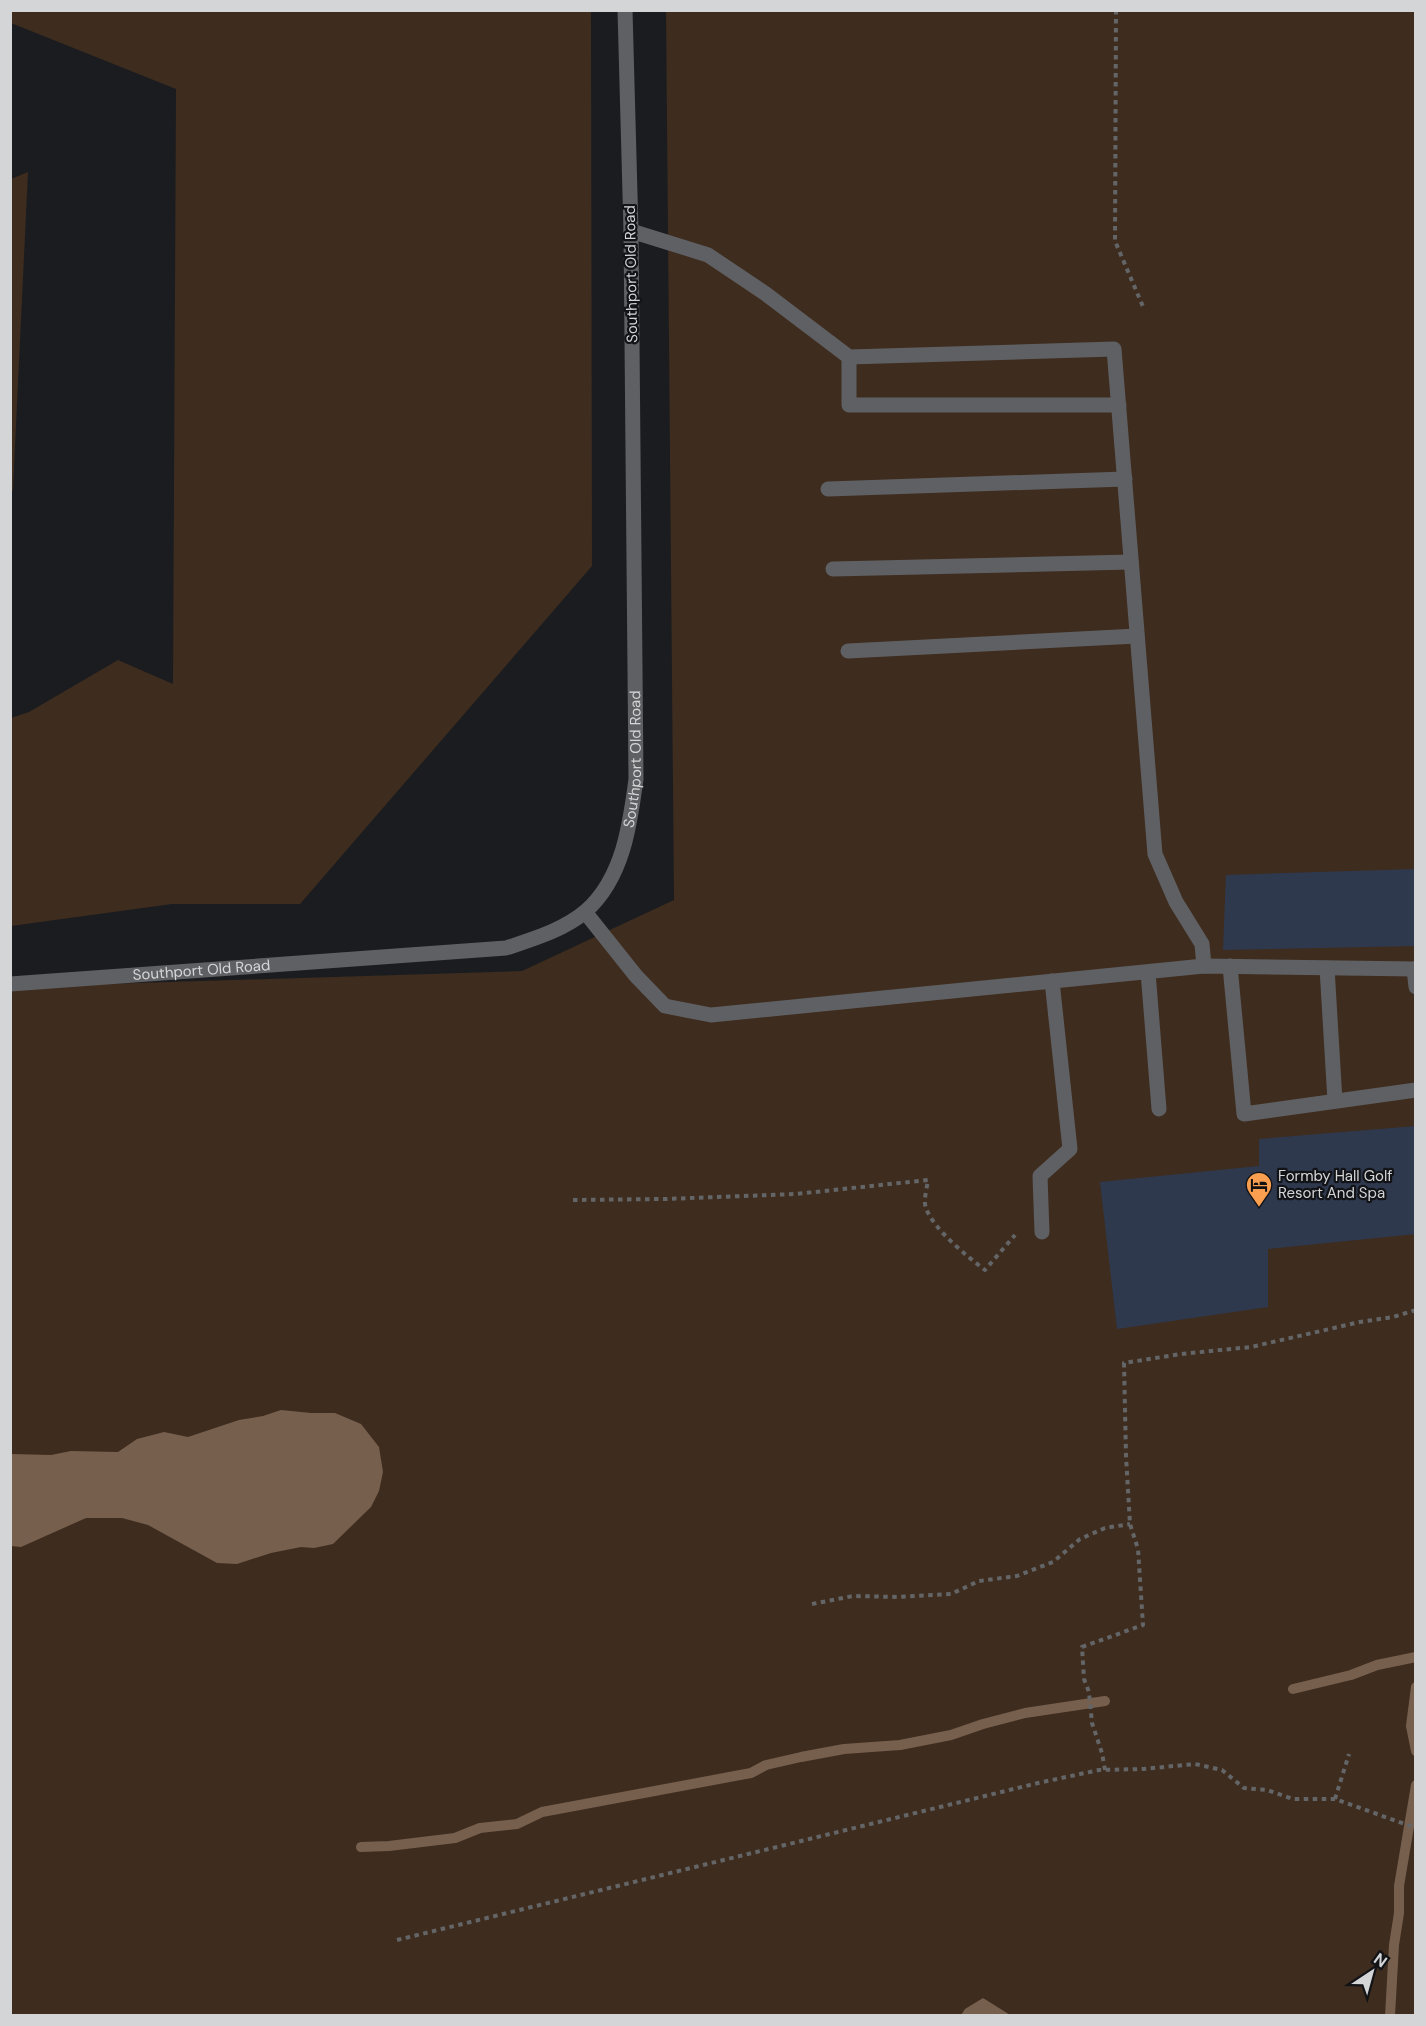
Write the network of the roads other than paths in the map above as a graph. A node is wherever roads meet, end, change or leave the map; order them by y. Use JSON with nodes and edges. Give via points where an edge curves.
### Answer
{"nodes":[{"id":1,"x":626,"y":10,"type":"edge"},
{"id":2,"x":631,"y":231,"type":"junction"},
{"id":3,"x":849,"y":357,"type":"junction"},
{"id":4,"x":1119,"y":405,"type":"junction"},
{"id":5,"x":1125,"y":479,"type":"junction"},
{"id":6,"x":828,"y":489,"type":"dead end"},
{"id":7,"x":1131,"y":562,"type":"junction"},
{"id":8,"x":833,"y":569,"type":"dead end"},
{"id":9,"x":1137,"y":636,"type":"junction"},
{"id":10,"x":848,"y":651,"type":"dead end"},
{"id":11,"x":585,"y":912,"type":"junction"},
{"id":12,"x":1204,"y":966,"type":"junction"},
{"id":13,"x":1230,"y":966,"type":"junction"},
{"id":14,"x":1327,"y":968,"type":"junction"},
{"id":15,"x":1415,"y":969,"type":"edge"},
{"id":16,"x":1148,"y":972,"type":"junction"},
{"id":17,"x":1052,"y":981,"type":"junction"},
{"id":18,"x":10,"y":984,"type":"edge"},
{"id":19,"x":1416,"y":987,"type":"edge"},
{"id":20,"x":1416,"y":1089,"type":"edge"},
{"id":21,"x":1335,"y":1101,"type":"junction"},
{"id":22,"x":1159,"y":1109,"type":"dead end"},
{"id":23,"x":1042,"y":1232,"type":"dead end"}],
"edges":[{"from":1,"to":2,"type":"street","name":"Southport Old Road"},
{"from":2,"to":3,"type":"street","via":[[708,255]]},
{"from":2,"to":11,"type":"street","name":"Southport Old Road","via":[[636,779],[626,843],[601,894]]},
{"from":3,"to":4,"type":"street","via":[[849,405]]},
{"from":3,"to":4,"type":"street","via":[[1114,349]]},
{"from":4,"to":5,"type":"street"},
{"from":5,"to":6,"type":"street"},
{"from":5,"to":7,"type":"street"},
{"from":7,"to":8,"type":"street"},
{"from":7,"to":9,"type":"street"},
{"from":9,"to":10,"type":"street"},
{"from":9,"to":12,"type":"street","via":[[1155,854],[1176,902],[1202,944]]},
{"from":11,"to":17,"type":"street","via":[[664,1006],[711,1016]]},
{"from":11,"to":18,"type":"street","name":"Southport Old Road","via":[[553,931],[506,948]]},
{"from":12,"to":13,"type":"street"},
{"from":12,"to":16,"type":"street"},
{"from":13,"to":14,"type":"street"},
{"from":13,"to":21,"type":"street","via":[[1244,1114]]},
{"from":14,"to":15,"type":"street"},
{"from":14,"to":21,"type":"street"},
{"from":15,"to":19,"type":"street"},
{"from":16,"to":17,"type":"street"},
{"from":16,"to":22,"type":"street"},
{"from":17,"to":23,"type":"street","via":[[1071,1149],[1040,1176]]},
{"from":20,"to":21,"type":"street"}]}
